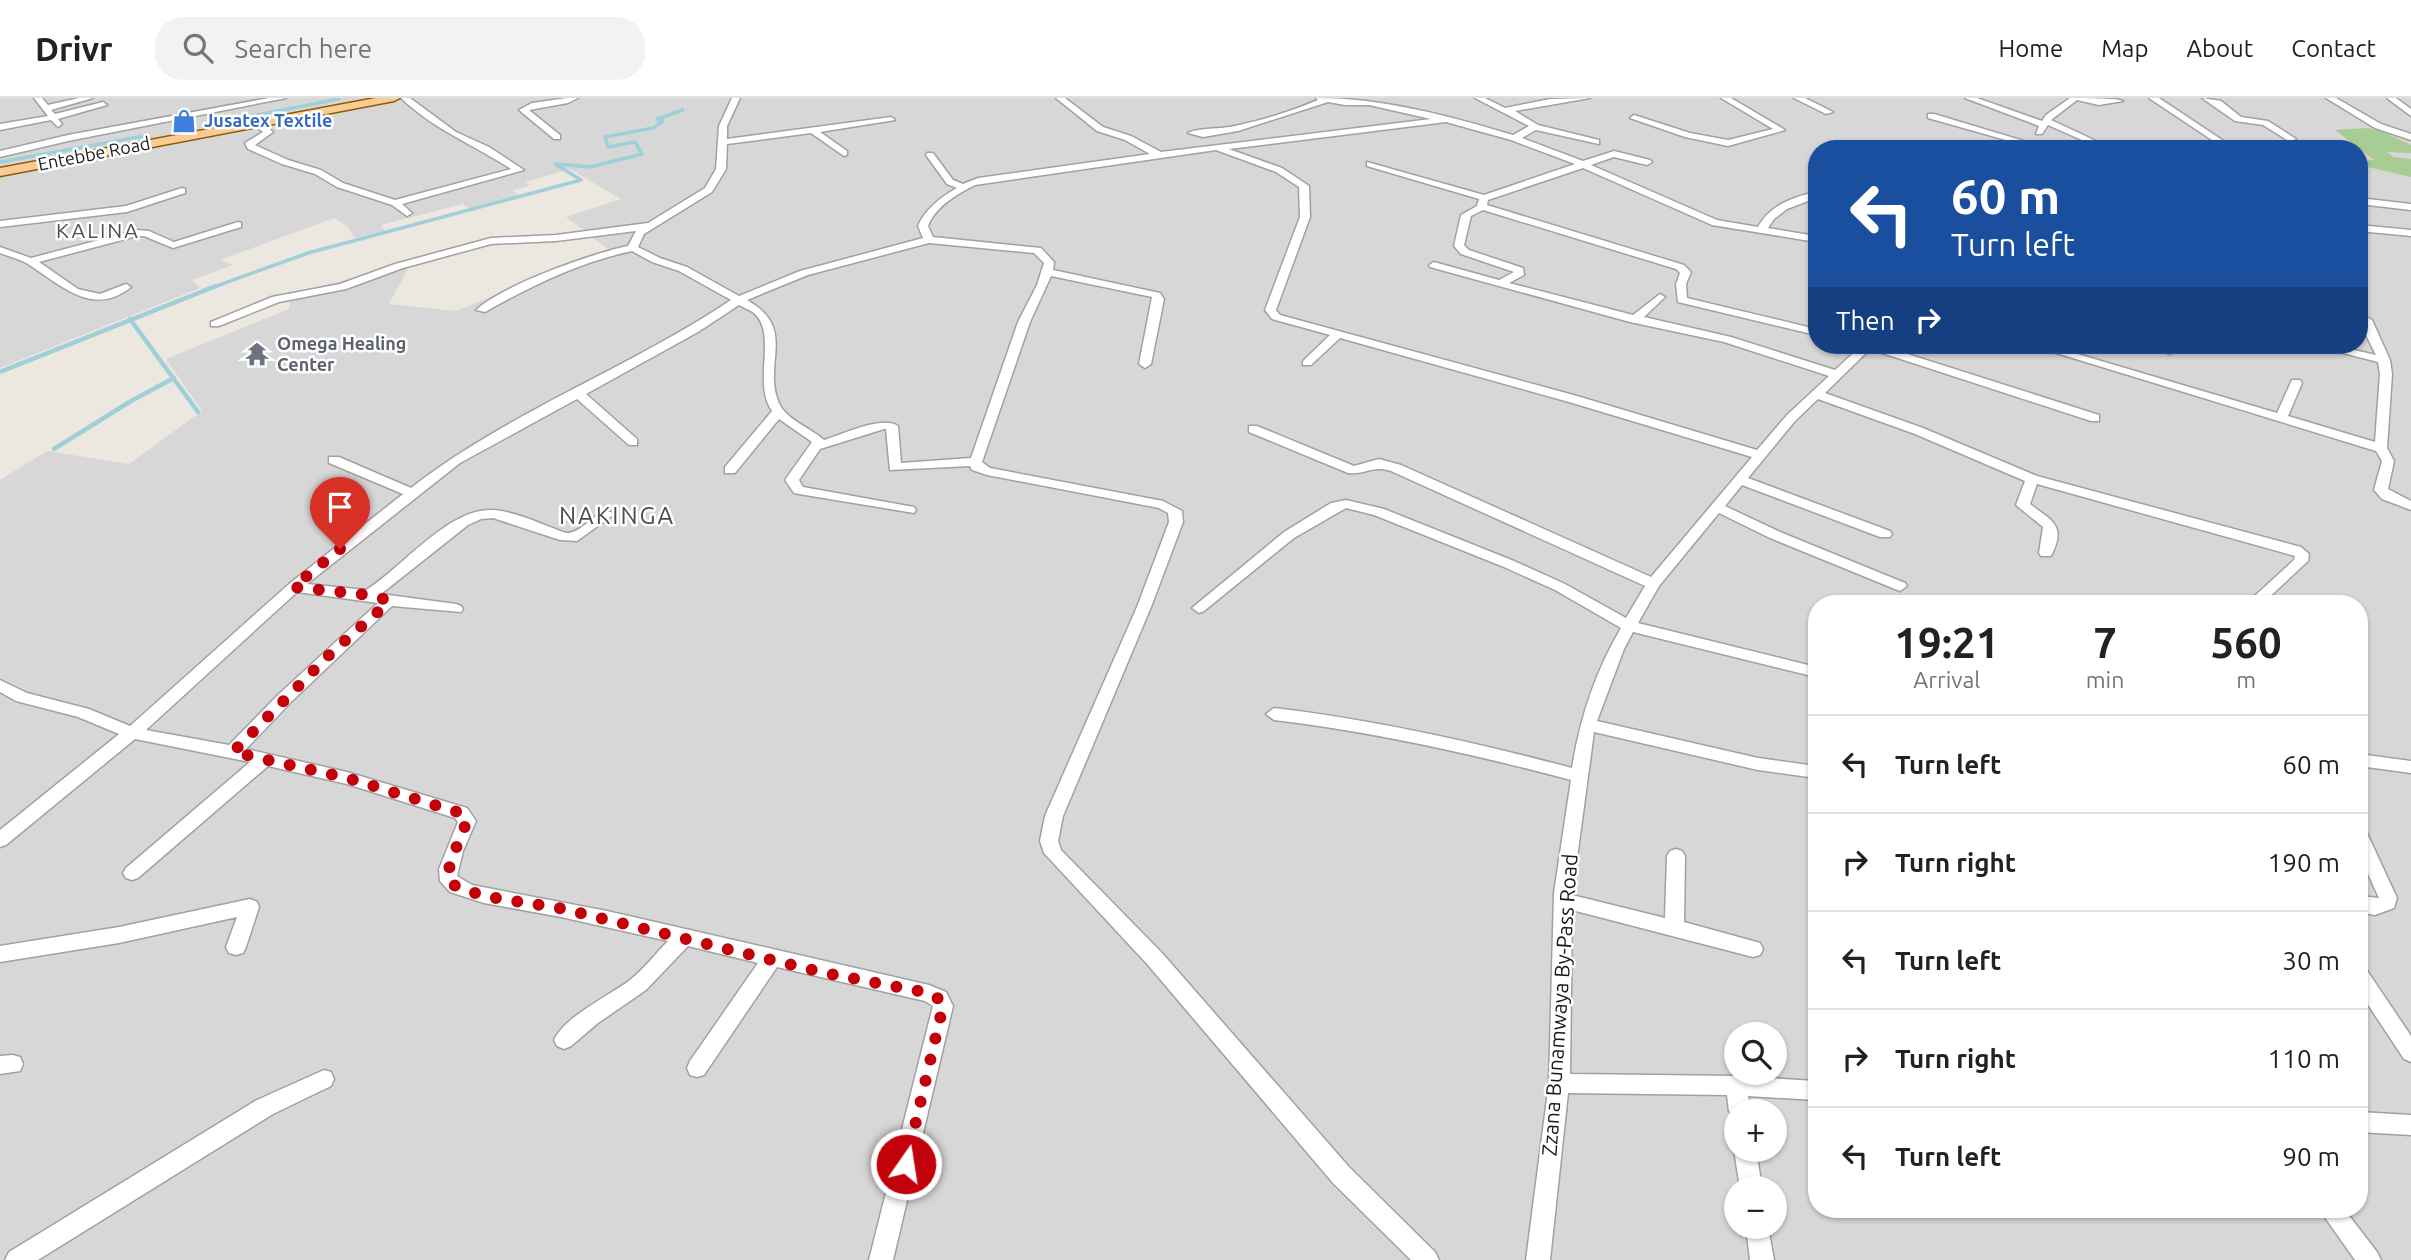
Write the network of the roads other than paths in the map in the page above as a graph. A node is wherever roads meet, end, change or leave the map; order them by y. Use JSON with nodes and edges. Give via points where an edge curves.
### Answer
{"nodes":[{"id":1,"x":38,"y":98,"type":"edge"},
{"id":2,"x":89,"y":98,"type":"edge"},
{"id":3,"x":282,"y":98,"type":"edge"},
{"id":4,"x":360,"y":98,"type":"edge"},
{"id":5,"x":394,"y":98,"type":"edge"},
{"id":6,"x":405,"y":98,"type":"edge"},
{"id":7,"x":574,"y":98,"type":"edge"},
{"id":8,"x":736,"y":98,"type":"edge"},
{"id":9,"x":1060,"y":98,"type":"edge"},
{"id":10,"x":1479,"y":98,"type":"edge"},
{"id":11,"x":1586,"y":98,"type":"edge"},
{"id":12,"x":1725,"y":98,"type":"edge"},
{"id":13,"x":1798,"y":98,"type":"edge"},
{"id":14,"x":1969,"y":98,"type":"edge"},
{"id":15,"x":2073,"y":98,"type":"edge"},
{"id":16,"x":2153,"y":98,"type":"edge"},
{"id":17,"x":2206,"y":98,"type":"edge"},
{"id":18,"x":2330,"y":98,"type":"edge"},
{"id":19,"x":2391,"y":98,"type":"edge"},
{"id":20,"x":1323,"y":99,"type":"edge"},
{"id":21,"x":1564,"y":99,"type":"edge"},
{"id":22,"x":200,"y":101,"type":"dead end"},
{"id":23,"x":2119,"y":101,"type":"dead end"},
{"id":24,"x":103,"y":105,"type":"dead end"},
{"id":25,"x":47,"y":108,"type":"junction"},
{"id":26,"x":211,"y":111,"type":"junction"},
{"id":27,"x":1505,"y":111,"type":"junction"},
{"id":28,"x":1829,"y":112,"type":"dead end"},
{"id":29,"x":2411,"y":113,"type":"edge"},
{"id":30,"x":1931,"y":116,"type":"dead end"},
{"id":31,"x":54,"y":118,"type":"junction"},
{"id":32,"x":1634,"y":118,"type":"dead end"},
{"id":33,"x":1448,"y":119,"type":"junction"},
{"id":34,"x":891,"y":120,"type":"dead end"},
{"id":35,"x":256,"y":123,"type":"junction"},
{"id":36,"x":2045,"y":123,"type":"junction"},
{"id":37,"x":0,"y":127,"type":"edge"},
{"id":38,"x":1534,"y":127,"type":"junction"},
{"id":39,"x":812,"y":130,"type":"junction"},
{"id":40,"x":1192,"y":133,"type":"dead end"},
{"id":41,"x":556,"y":137,"type":"dead end"},
{"id":42,"x":2411,"y":137,"type":"edge"},
{"id":43,"x":68,"y":138,"type":"junction"},
{"id":44,"x":1514,"y":138,"type":"junction"},
{"id":45,"x":2292,"y":139,"type":"dead end"},
{"id":46,"x":2009,"y":140,"type":"edge"},
{"id":47,"x":2032,"y":140,"type":"edge"},
{"id":48,"x":2088,"y":140,"type":"edge"},
{"id":49,"x":2218,"y":140,"type":"edge"},
{"id":50,"x":723,"y":142,"type":"junction"},
{"id":51,"x":1596,"y":142,"type":"dead end"},
{"id":52,"x":1218,"y":148,"type":"junction"},
{"id":53,"x":844,"y":153,"type":"dead end"},
{"id":54,"x":0,"y":154,"type":"edge"},
{"id":55,"x":930,"y":155,"type":"dead end"},
{"id":56,"x":1159,"y":155,"type":"junction"},
{"id":57,"x":1647,"y":162,"type":"dead end"},
{"id":58,"x":1370,"y":164,"type":"dead end"},
{"id":59,"x":1582,"y":164,"type":"junction"},
{"id":60,"x":0,"y":165,"type":"edge"},
{"id":61,"x":0,"y":172,"type":"edge"},
{"id":62,"x":963,"y":187,"type":"junction"},
{"id":63,"x":182,"y":191,"type":"dead end"},
{"id":64,"x":1808,"y":198,"type":"edge"},
{"id":65,"x":1483,"y":202,"type":"junction"},
{"id":66,"x":2368,"y":202,"type":"edge"},
{"id":67,"x":396,"y":203,"type":"junction"},
{"id":68,"x":2411,"y":207,"type":"edge"},
{"id":69,"x":407,"y":213,"type":"dead end"},
{"id":70,"x":0,"y":224,"type":"edge"},
{"id":71,"x":238,"y":225,"type":"dead end"},
{"id":72,"x":650,"y":226,"type":"junction"},
{"id":73,"x":2368,"y":229,"type":"edge"},
{"id":74,"x":1761,"y":232,"type":"junction"},
{"id":75,"x":2411,"y":233,"type":"edge"},
{"id":76,"x":1808,"y":238,"type":"edge"},
{"id":77,"x":929,"y":240,"type":"junction"},
{"id":78,"x":633,"y":248,"type":"junction"},
{"id":79,"x":0,"y":250,"type":"edge"},
{"id":80,"x":30,"y":261,"type":"junction"},
{"id":81,"x":1434,"y":265,"type":"dead end"},
{"id":82,"x":1047,"y":272,"type":"junction"},
{"id":83,"x":1499,"y":284,"type":"junction"},
{"id":84,"x":126,"y":287,"type":"dead end"},
{"id":85,"x":1660,"y":297,"type":"dead end"},
{"id":86,"x":738,"y":300,"type":"junction"},
{"id":87,"x":481,"y":310,"type":"dead end"},
{"id":88,"x":1634,"y":320,"type":"junction"},
{"id":89,"x":215,"y":324,"type":"dead end"},
{"id":90,"x":2368,"y":324,"type":"edge"},
{"id":91,"x":1808,"y":330,"type":"edge"},
{"id":92,"x":1339,"y":332,"type":"junction"},
{"id":93,"x":1859,"y":354,"type":"edge"},
{"id":94,"x":1896,"y":354,"type":"edge"},
{"id":95,"x":2066,"y":354,"type":"edge"},
{"id":96,"x":2358,"y":354,"type":"edge"},
{"id":97,"x":2384,"y":360,"type":"junction"},
{"id":98,"x":1307,"y":363,"type":"dead end"},
{"id":99,"x":1145,"y":364,"type":"dead end"},
{"id":100,"x":1838,"y":375,"type":"junction"},
{"id":101,"x":2296,"y":383,"type":"dead end"},
{"id":102,"x":578,"y":393,"type":"junction"},
{"id":103,"x":1817,"y":394,"type":"junction"},
{"id":104,"x":778,"y":412,"type":"junction"},
{"id":105,"x":2095,"y":418,"type":"dead end"},
{"id":106,"x":2281,"y":419,"type":"junction"},
{"id":107,"x":1253,"y":429,"type":"dead end"},
{"id":108,"x":633,"y":442,"type":"dead end"},
{"id":109,"x":818,"y":446,"type":"junction"},
{"id":110,"x":2381,"y":448,"type":"junction"},
{"id":111,"x":1759,"y":455,"type":"junction"},
{"id":112,"x":334,"y":460,"type":"dead end"},
{"id":113,"x":976,"y":462,"type":"junction"},
{"id":114,"x":730,"y":470,"type":"dead end"},
{"id":115,"x":1739,"y":479,"type":"junction"},
{"id":116,"x":2032,"y":479,"type":"junction"},
{"id":117,"x":411,"y":492,"type":"junction"},
{"id":118,"x":2411,"y":506,"type":"edge"},
{"id":119,"x":1717,"y":507,"type":"junction"},
{"id":120,"x":909,"y":510,"type":"dead end"},
{"id":121,"x":607,"y":515,"type":"dead end"},
{"id":122,"x":1885,"y":534,"type":"dead end"},
{"id":123,"x":2046,"y":553,"type":"dead end"},
{"id":124,"x":1653,"y":584,"type":"junction"},
{"id":125,"x":1900,"y":586,"type":"dead end"},
{"id":126,"x":293,"y":587,"type":"junction"},
{"id":127,"x":369,"y":595,"type":"junction"},
{"id":128,"x":2263,"y":595,"type":"edge"},
{"id":129,"x":389,"y":601,"type":"junction"},
{"id":130,"x":1199,"y":608,"type":"dead end"},
{"id":131,"x":456,"y":609,"type":"dead end"},
{"id":132,"x":1629,"y":626,"type":"junction"},
{"id":133,"x":1808,"y":671,"type":"edge"},
{"id":134,"x":0,"y":685,"type":"edge"},
{"id":135,"x":1274,"y":714,"type":"dead end"},
{"id":136,"x":1587,"y":725,"type":"junction"},
{"id":137,"x":132,"y":733,"type":"junction"},
{"id":138,"x":233,"y":752,"type":"junction"},
{"id":139,"x":265,"y":759,"type":"junction"},
{"id":140,"x":2368,"y":761,"type":"edge"},
{"id":141,"x":2411,"y":767,"type":"edge"},
{"id":142,"x":1808,"y":771,"type":"edge"},
{"id":143,"x":1581,"y":776,"type":"junction"},
{"id":144,"x":0,"y":840,"type":"edge"},
{"id":145,"x":2368,"y":854,"type":"edge"},
{"id":146,"x":1676,"y":856,"type":"dead end"},
{"id":147,"x":132,"y":873,"type":"dead end"},
{"id":148,"x":1563,"y":901,"type":"junction"},
{"id":149,"x":2368,"y":905,"type":"edge"},
{"id":150,"x":1674,"y":927,"type":"junction"},
{"id":151,"x":684,"y":937,"type":"junction"},
{"id":152,"x":236,"y":947,"type":"dead end"},
{"id":153,"x":1754,"y":949,"type":"dead end"},
{"id":154,"x":0,"y":954,"type":"edge"},
{"id":155,"x":772,"y":959,"type":"junction"},
{"id":156,"x":2368,"y":988,"type":"edge"},
{"id":157,"x":565,"y":1040,"type":"dead end"},
{"id":158,"x":2411,"y":1053,"type":"edge"},
{"id":159,"x":697,"y":1068,"type":"dead end"},
{"id":160,"x":324,"y":1079,"type":"dead end"},
{"id":161,"x":1559,"y":1083,"type":"junction"},
{"id":162,"x":1736,"y":1086,"type":"junction"},
{"id":163,"x":1808,"y":1090,"type":"edge"},
{"id":164,"x":1738,"y":1099,"type":"edge"},
{"id":165,"x":2368,"y":1123,"type":"edge"},
{"id":166,"x":2411,"y":1125,"type":"edge"},
{"id":167,"x":2337,"y":1218,"type":"edge"},
{"id":168,"x":1759,"y":1239,"type":"edge"},
{"id":169,"x":17,"y":1260,"type":"edge"},
{"id":170,"x":881,"y":1260,"type":"edge"},
{"id":171,"x":1427,"y":1260,"type":"edge"},
{"id":172,"x":1538,"y":1260,"type":"edge"},
{"id":173,"x":1762,"y":1260,"type":"edge"},
{"id":174,"x":2369,"y":1260,"type":"edge"}],
"edges":[{"from":1,"to":25,"type":"street"},
{"from":2,"to":25,"type":"street"},
{"from":3,"to":26,"type":"street"},
{"from":4,"to":60,"type":"main road","name":"Entebbe Road"},
{"from":5,"to":35,"type":"main road","name":"Entebbe Road"},
{"from":6,"to":67,"type":"street","via":[[453,134],[519,170]]},
{"from":7,"to":41,"type":"street","via":[[523,110]]},
{"from":8,"to":50,"type":"street","via":[[723,126]]},
{"from":9,"to":56,"type":"street","via":[[1100,130],[1128,138]]},
{"from":10,"to":27,"type":"street"},
{"from":11,"to":21,"type":"street"},
{"from":12,"to":32,"type":"street","via":[[1781,130],[1730,143]]},
{"from":13,"to":28,"type":"street"},
{"from":14,"to":36,"type":"street"},
{"from":15,"to":23,"type":"street"},
{"from":15,"to":36,"type":"street"},
{"from":16,"to":49,"type":"street"},
{"from":17,"to":45,"type":"street","via":[[2241,120],[2265,123]]},
{"from":18,"to":42,"type":"street","via":[[2378,126]]},
{"from":19,"to":29,"type":"street"},
{"from":20,"to":33,"type":"street"},
{"from":20,"to":40,"type":"street","via":[[1292,113],[1208,136]]},
{"from":21,"to":27,"type":"street"},
{"from":22,"to":26,"type":"street"},
{"from":24,"to":31,"type":"street"},
{"from":25,"to":31,"type":"street"},
{"from":26,"to":43,"type":"street"},
{"from":27,"to":38,"type":"street"},
{"from":30,"to":46,"type":"street"},
{"from":31,"to":37,"type":"street"},
{"from":31,"to":43,"type":"street"},
{"from":33,"to":44,"type":"street"},
{"from":33,"to":52,"type":"street"},
{"from":34,"to":39,"type":"street"},
{"from":35,"to":61,"type":"main road","name":"Entebbe Road"},
{"from":35,"to":67,"type":"street","via":[[269,132],[249,143],[251,147]]},
{"from":36,"to":47,"type":"street"},
{"from":36,"to":48,"type":"street"},
{"from":38,"to":44,"type":"street"},
{"from":38,"to":51,"type":"street"},
{"from":39,"to":50,"type":"street"},
{"from":39,"to":53,"type":"street"},
{"from":43,"to":54,"type":"street"},
{"from":44,"to":59,"type":"street"},
{"from":50,"to":72,"type":"street","via":[[721,169],[709,190]]},
{"from":52,"to":56,"type":"street"},
{"from":52,"to":92,"type":"street","via":[[1279,170],[1304,187],[1305,217],[1270,310],[1276,317]]},
{"from":55,"to":62,"type":"street","via":[[950,182]]},
{"from":56,"to":62,"type":"street"},
{"from":57,"to":59,"type":"street","via":[[1617,153]]},
{"from":58,"to":65,"type":"street"},
{"from":59,"to":65,"type":"street"},
{"from":59,"to":74,"type":"street","via":[[1704,218]]},
{"from":62,"to":77,"type":"street","via":[[924,221]]},
{"from":63,"to":70,"type":"street","via":[[127,209]]},
{"from":64,"to":74,"type":"street","via":[[1783,206],[1766,219]]},
{"from":65,"to":83,"type":"street","via":[[1466,215],[1459,246],[1519,270]]},
{"from":65,"to":91,"type":"street","via":[[1680,267],[1686,272],[1682,300]]},
{"from":66,"to":68,"type":"street"},
{"from":67,"to":69,"type":"street"},
{"from":71,"to":80,"type":"street","via":[[173,245],[137,233]]},
{"from":72,"to":78,"type":"street","via":[[640,232]]},
{"from":72,"to":89,"type":"street","via":[[491,241],[342,286],[276,299]]},
{"from":73,"to":75,"type":"street"},
{"from":74,"to":76,"type":"street"},
{"from":77,"to":82,"type":"street","via":[[1037,250],[1049,262]]},
{"from":77,"to":86,"type":"street","via":[[804,273]]},
{"from":78,"to":86,"type":"street"},
{"from":78,"to":87,"type":"street","via":[[612,251],[503,296]]},
{"from":79,"to":80,"type":"street"},
{"from":80,"to":84,"type":"street","via":[[74,291],[101,297]]},
{"from":81,"to":83,"type":"street"},
{"from":82,"to":99,"type":"street","via":[[1156,295],[1159,299]]},
{"from":82,"to":113,"type":"street"},
{"from":83,"to":88,"type":"street"},
{"from":85,"to":88,"type":"street"},
{"from":86,"to":102,"type":"street","via":[[694,330]]},
{"from":86,"to":104,"type":"street","via":[[752,305],[768,323],[772,345],[768,373]]},
{"from":88,"to":100,"type":"street","via":[[1727,339]]},
{"from":90,"to":97,"type":"street"},
{"from":92,"to":98,"type":"street"},
{"from":92,"to":111,"type":"street"},
{"from":93,"to":100,"type":"street","name":"Zzana Bunamwaya By-Pass Road"},
{"from":94,"to":105,"type":"street"},
{"from":95,"to":106,"type":"street"},
{"from":96,"to":97,"type":"street"},
{"from":97,"to":110,"type":"street"},
{"from":100,"to":103,"type":"street","name":"Zzana Bunamwaya By-Pass Road"},
{"from":101,"to":106,"type":"street"},
{"from":102,"to":108,"type":"street"},
{"from":102,"to":117,"type":"street","via":[[481,444]]},
{"from":103,"to":111,"type":"street","name":"Zzana Bunamwaya By-Pass Road"},
{"from":103,"to":116,"type":"street","via":[[1919,430]]},
{"from":104,"to":109,"type":"street","via":[[817,438]]},
{"from":104,"to":114,"type":"street"},
{"from":106,"to":110,"type":"street"},
{"from":107,"to":124,"type":"street","via":[[1353,470],[1379,463],[1396,468]]},
{"from":109,"to":113,"type":"street","via":[[883,425],[892,426],[895,467]]},
{"from":109,"to":120,"type":"street","via":[[792,480],[799,491]]},
{"from":110,"to":118,"type":"street","via":[[2388,461],[2381,491]]},
{"from":111,"to":115,"type":"street","name":"Zzana Bunamwaya By-Pass Road"},
{"from":112,"to":117,"type":"street"},
{"from":113,"to":171,"type":"street","via":[[987,471],[1136,498],[1175,511],[1176,522],[1144,607],[1054,816],[1049,841],[1053,852],[1155,958],[1341,1175]]},
{"from":115,"to":119,"type":"street","name":"Zzana Bunamwaya By-Pass Road"},
{"from":115,"to":122,"type":"street"},
{"from":116,"to":123,"type":"street","via":[[2023,505],[2049,522],[2053,532]]},
{"from":116,"to":128,"type":"street","via":[[2302,554],[2301,561]]},
{"from":117,"to":126,"type":"street"},
{"from":119,"to":124,"type":"street","name":"Zzana Bunamwaya By-Pass Road"},
{"from":119,"to":125,"type":"street"},
{"from":121,"to":127,"type":"street","via":[[577,537],[493,514],[467,520]]},
{"from":124,"to":132,"type":"street","name":"Zzana Bunamwaya By-Pass Road"},
{"from":126,"to":127,"type":"street"},
{"from":126,"to":137,"type":"street"},
{"from":127,"to":129,"type":"street"},
{"from":129,"to":131,"type":"street"},
{"from":129,"to":138,"type":"street"},
{"from":130,"to":132,"type":"street","via":[[1289,535],[1346,503],[1509,564]]},
{"from":132,"to":133,"type":"street"},
{"from":132,"to":136,"type":"street","name":"Zzana Bunamwaya By-Pass Road"},
{"from":134,"to":137,"type":"street","via":[[22,697],[83,713]]},
{"from":135,"to":143,"type":"street","via":[[1477,749]]},
{"from":136,"to":142,"type":"street"},
{"from":136,"to":143,"type":"street","name":"Zzana Bunamwaya By-Pass Road"},
{"from":137,"to":138,"type":"street"},
{"from":137,"to":144,"type":"street"},
{"from":138,"to":139,"type":"street"},
{"from":139,"to":147,"type":"street"},
{"from":139,"to":151,"type":"street","via":[[461,813],[467,821],[447,872],[451,884],[483,896]]},
{"from":140,"to":141,"type":"street"},
{"from":143,"to":148,"type":"street","name":"Zzana Bunamwaya By-Pass Road"},
{"from":145,"to":149,"type":"street","via":[[2388,898],[2381,906]]},
{"from":146,"to":150,"type":"street"},
{"from":148,"to":150,"type":"street"},
{"from":148,"to":161,"type":"street","name":"Zzana Bunamwaya By-Pass Road"},
{"from":150,"to":153,"type":"street"},
{"from":151,"to":155,"type":"street"},
{"from":151,"to":157,"type":"street","via":[[639,984]]},
{"from":152,"to":154,"type":"street","via":[[250,907]]},
{"from":155,"to":159,"type":"street"},
{"from":155,"to":170,"type":"street","via":[[929,993],[943,1006]]},
{"from":156,"to":158,"type":"street"},
{"from":160,"to":169,"type":"street","via":[[265,1107]]},
{"from":161,"to":162,"type":"street"},
{"from":161,"to":172,"type":"street","name":"Zzana Bunamwaya By-Pass Road"},
{"from":162,"to":163,"type":"street"},
{"from":162,"to":164,"type":"street"},
{"from":165,"to":166,"type":"street"},
{"from":167,"to":174,"type":"street"},
{"from":168,"to":173,"type":"street"}]}
